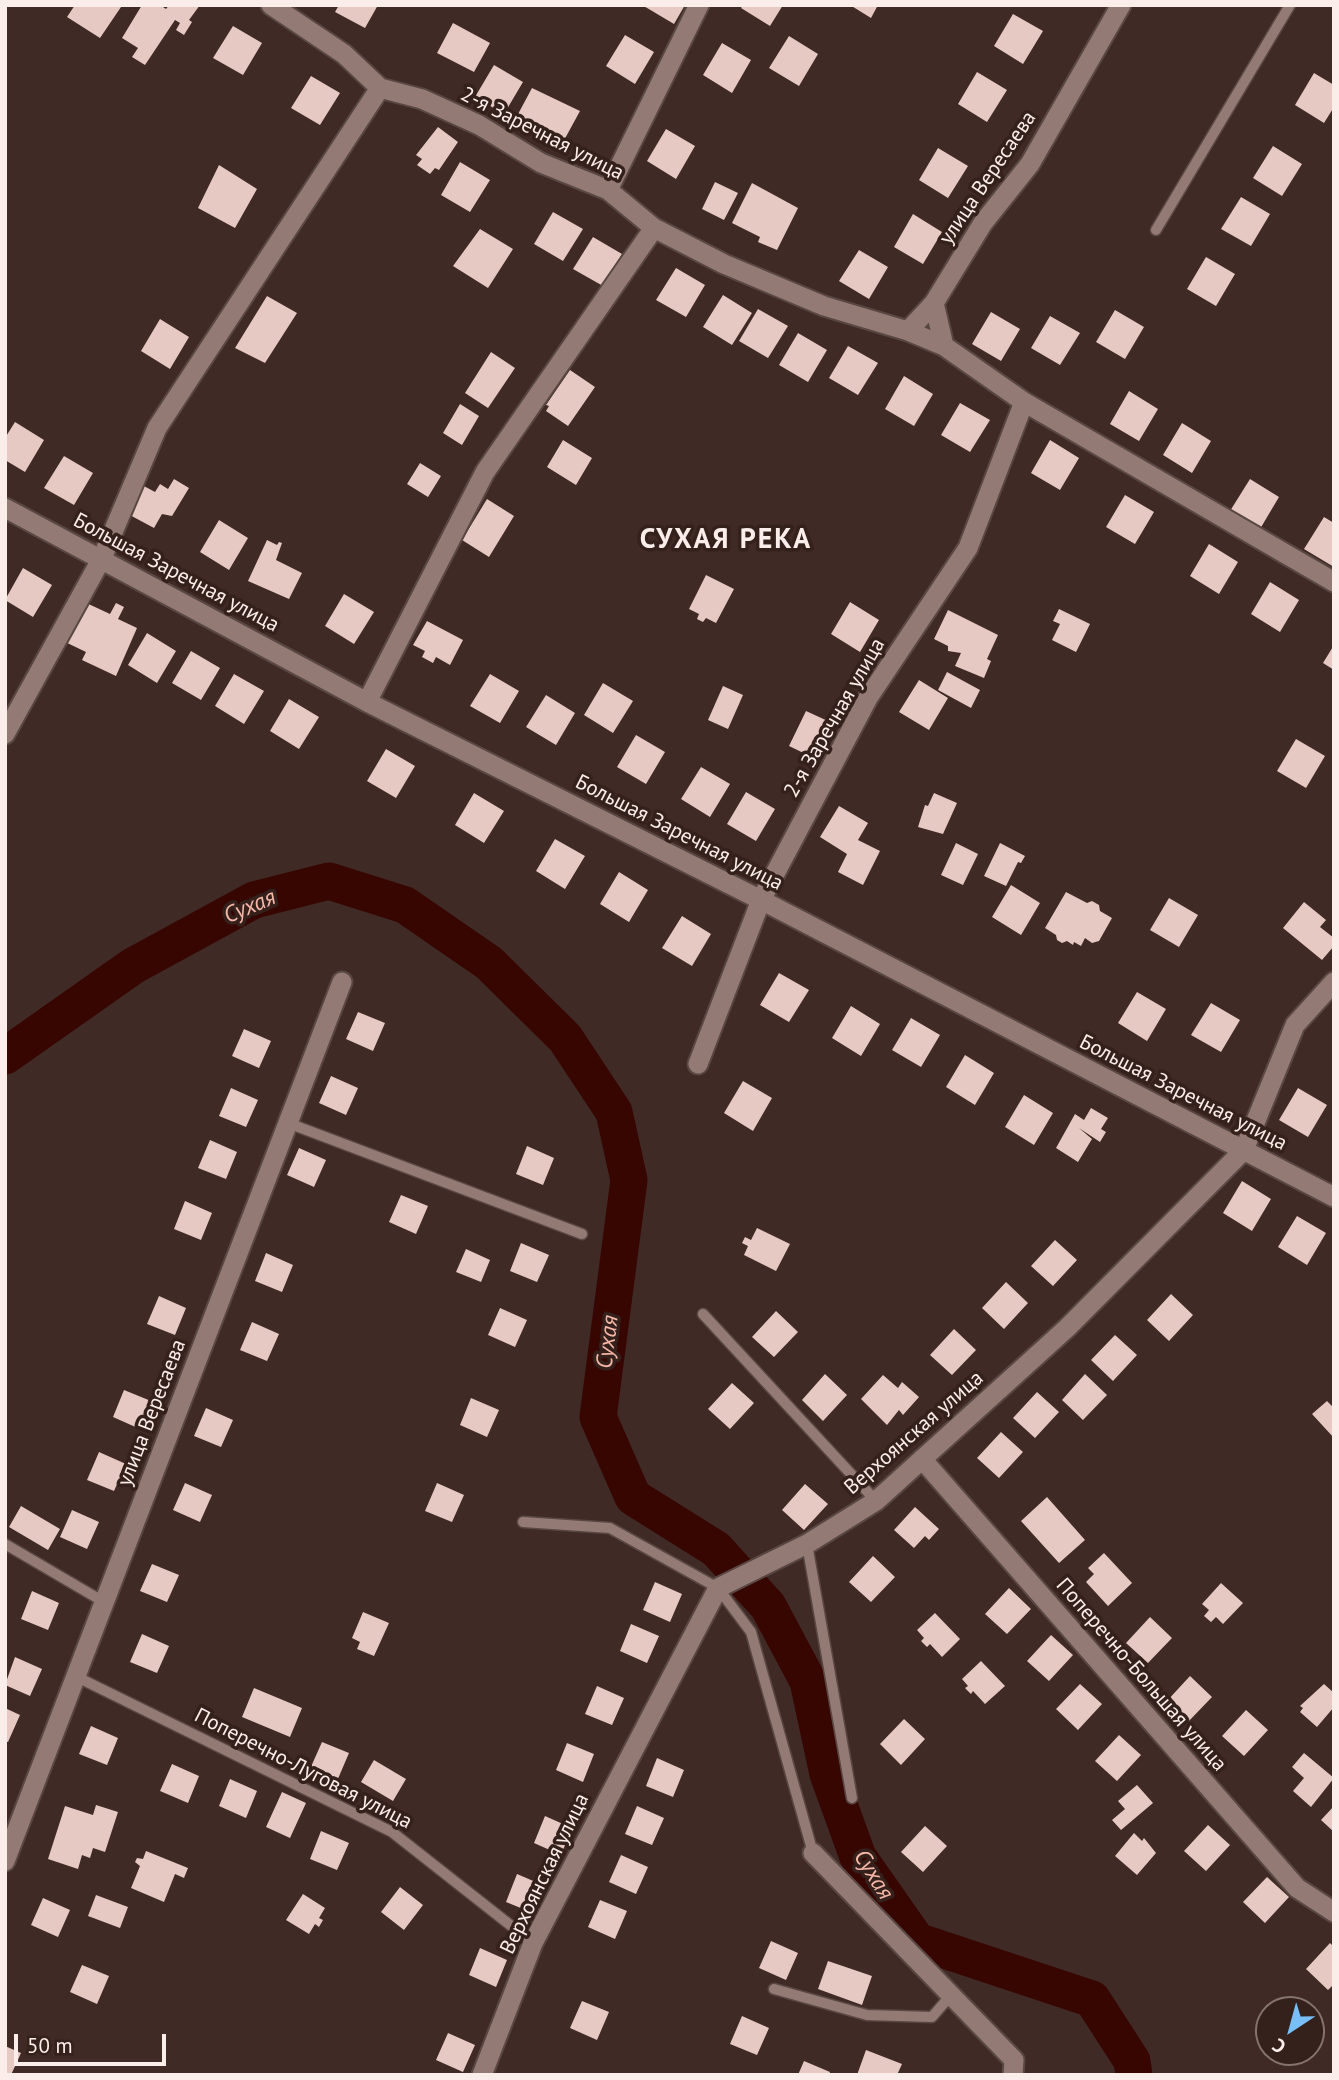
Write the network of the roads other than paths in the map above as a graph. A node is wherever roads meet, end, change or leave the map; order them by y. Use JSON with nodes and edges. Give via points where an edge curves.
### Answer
{"nodes":[{"id":1,"x":271,"y":5,"type":"edge"},
{"id":2,"x":699,"y":5,"type":"edge"},
{"id":3,"x":1121,"y":5,"type":"edge"},
{"id":4,"x":1290,"y":5,"type":"edge"},
{"id":5,"x":380,"y":88,"type":"junction"},
{"id":6,"x":608,"y":191,"type":"junction"},
{"id":7,"x":654,"y":228,"type":"junction"},
{"id":8,"x":1156,"y":230,"type":"dead end"},
{"id":9,"x":934,"y":303,"type":"junction"},
{"id":10,"x":908,"y":331,"type":"junction"},
{"id":11,"x":944,"y":346,"type":"junction"},
{"id":12,"x":1024,"y":402,"type":"junction"},
{"id":13,"x":5,"y":508,"type":"edge"},
{"id":14,"x":102,"y":558,"type":"junction"},
{"id":15,"x":1334,"y":582,"type":"edge"},
{"id":16,"x":367,"y":702,"type":"junction"},
{"id":17,"x":5,"y":734,"type":"edge"},
{"id":18,"x":761,"y":900,"type":"junction"},
{"id":19,"x":342,"y":982,"type":"dead end"},
{"id":20,"x":1334,"y":982,"type":"edge"},
{"id":21,"x":698,"y":1064,"type":"dead end"},
{"id":22,"x":288,"y":1123,"type":"junction"},
{"id":23,"x":1244,"y":1150,"type":"junction"},
{"id":24,"x":1334,"y":1197,"type":"edge"},
{"id":25,"x":583,"y":1234,"type":"dead end"},
{"id":26,"x":703,"y":1314,"type":"dead end"},
{"id":27,"x":922,"y":1459,"type":"junction"},
{"id":28,"x":876,"y":1501,"type":"junction"},
{"id":29,"x":523,"y":1522,"type":"dead end"},
{"id":30,"x":5,"y":1544,"type":"edge"},
{"id":31,"x":807,"y":1544,"type":"junction"},
{"id":32,"x":718,"y":1588,"type":"junction"},
{"id":33,"x":104,"y":1602,"type":"junction"},
{"id":34,"x":75,"y":1676,"type":"junction"},
{"id":35,"x":852,"y":1798,"type":"dead end"},
{"id":36,"x":813,"y":1853,"type":"joint"},
{"id":37,"x":5,"y":1861,"type":"edge"},
{"id":38,"x":1334,"y":1912,"type":"edge"},
{"id":39,"x":533,"y":1943,"type":"junction"},
{"id":40,"x":774,"y":1989,"type":"dead end"},
{"id":41,"x":951,"y":1995,"type":"junction"},
{"id":42,"x":482,"y":2075,"type":"edge"},
{"id":43,"x":1013,"y":2075,"type":"edge"}],
"edges":[{"from":1,"to":5,"type":"street","name":"2-я Заречная улица","via":[[344,54]]},
{"from":2,"to":6,"type":"street"},
{"from":3,"to":9,"type":"street","name":"улица Вересаева","via":[[1030,164],[983,223]]},
{"from":4,"to":8,"type":"lane"},
{"from":5,"to":6,"type":"street","name":"2-я Заречная улица","via":[[422,99],[479,125],[541,163]]},
{"from":5,"to":14,"type":"street","via":[[157,428]]},
{"from":6,"to":7,"type":"street","name":"2-я Заречная улица"},
{"from":7,"to":10,"type":"street","name":"2-я Заречная улица","via":[[724,264],[824,306]]},
{"from":7,"to":16,"type":"street","via":[[485,472]]},
{"from":9,"to":10,"type":"street","name":"улица Вересаева"},
{"from":9,"to":11,"type":"street"},
{"from":10,"to":11,"type":"street","name":"2-я Заречная улица"},
{"from":11,"to":12,"type":"street","name":"2-я Заречная улица"},
{"from":12,"to":15,"type":"street","name":"2-я Заречная улица"},
{"from":12,"to":18,"type":"street","name":"2-я Заречная улица","via":[[968,548],[867,698]]},
{"from":13,"to":14,"type":"street","name":"Большая Заречная улица"},
{"from":14,"to":16,"type":"street","name":"Большая Заречная улица"},
{"from":14,"to":17,"type":"street"},
{"from":16,"to":18,"type":"street","name":"Большая Заречная улица"},
{"from":18,"to":21,"type":"street","name":"2-я Заречная улица"},
{"from":18,"to":23,"type":"street","name":"Большая Заречная улица"},
{"from":19,"to":22,"type":"street","name":"улица Вересаева"},
{"from":20,"to":23,"type":"street","name":"Верхоянская улица","via":[[1295,1025]]},
{"from":22,"to":25,"type":"lane"},
{"from":22,"to":33,"type":"street","name":"улица Вересаева"},
{"from":23,"to":24,"type":"street","name":"Большая Заречная улица"},
{"from":23,"to":27,"type":"street","name":"Верхоянская улица","via":[[1067,1328]]},
{"from":26,"to":28,"type":"lane"},
{"from":27,"to":28,"type":"street","name":"Верхоянская улица"},
{"from":27,"to":38,"type":"street","name":"Поперечно-Большая улица","via":[[1297,1888]]},
{"from":28,"to":31,"type":"street","name":"Верхоянская улица"},
{"from":29,"to":32,"type":"lane","via":[[610,1528]]},
{"from":30,"to":33,"type":"lane"},
{"from":31,"to":32,"type":"street","name":"Верхоянская улица"},
{"from":31,"to":35,"type":"lane"},
{"from":32,"to":36,"type":"lane","via":[[751,1632]]},
{"from":32,"to":39,"type":"street","name":"Верхоянская улица"},
{"from":33,"to":34,"type":"street","name":"улица Вересаева"},
{"from":34,"to":37,"type":"street","name":"улица Вересаева"},
{"from":34,"to":39,"type":"lane","name":"Поперечно-Луговая улица","via":[[392,1832]]},
{"from":36,"to":41,"type":"street"},
{"from":39,"to":42,"type":"street","name":"Верхоянская улица"},
{"from":40,"to":41,"type":"lane","via":[[867,2015],[932,2017]]},
{"from":41,"to":43,"type":"street","via":[[1014,2060]]}]}
